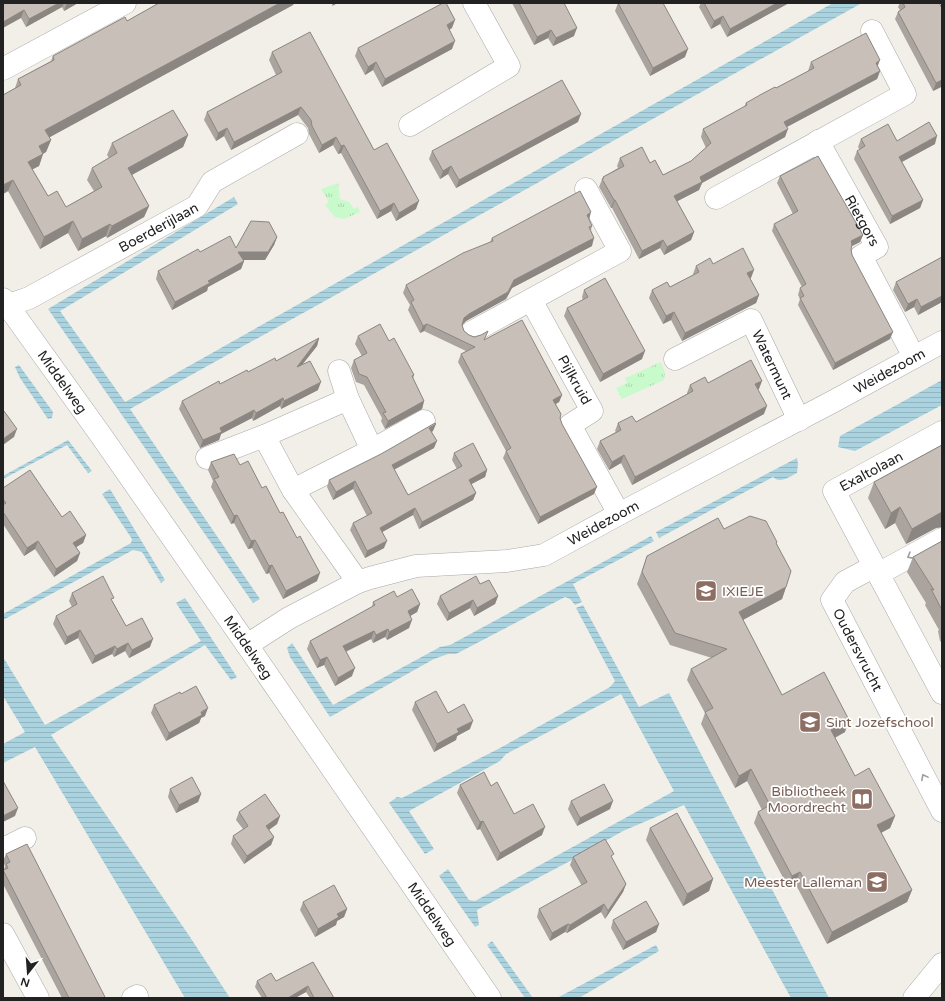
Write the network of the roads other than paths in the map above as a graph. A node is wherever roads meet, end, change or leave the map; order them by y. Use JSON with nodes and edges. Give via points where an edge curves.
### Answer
{"nodes":[{"id":1,"x":125,"y":3,"type":"edge"},
{"id":2,"x":474,"y":3,"type":"edge"},
{"id":3,"x":872,"y":31,"type":"dead end"},
{"id":4,"x":3,"y":70,"type":"edge"},
{"id":5,"x":410,"y":125,"type":"dead end"},
{"id":6,"x":297,"y":134,"type":"dead end"},
{"id":7,"x":818,"y":141,"type":"junction"},
{"id":8,"x":586,"y":189,"type":"dead end"},
{"id":9,"x":723,"y":194,"type":"dead end"},
{"id":10,"x":531,"y":300,"type":"junction"},
{"id":11,"x":5,"y":304,"type":"edge"},
{"id":12,"x":472,"y":332,"type":"dead end"},
{"id":13,"x":942,"y":342,"type":"edge"},
{"id":14,"x":914,"y":358,"type":"junction"},
{"id":15,"x":675,"y":359,"type":"dead end"},
{"id":16,"x":339,"y":371,"type":"dead end"},
{"id":17,"x":348,"y":399,"type":"junction"},
{"id":18,"x":798,"y":420,"type":"junction"},
{"id":19,"x":424,"y":421,"type":"dead end"},
{"id":20,"x":942,"y":432,"type":"edge"},
{"id":21,"x":264,"y":436,"type":"junction"},
{"id":22,"x":372,"y":450,"type":"junction"},
{"id":23,"x":207,"y":458,"type":"dead end"},
{"id":24,"x":293,"y":490,"type":"junction"},
{"id":25,"x":619,"y":514,"type":"junction"},
{"id":26,"x":942,"y":538,"type":"edge"},
{"id":27,"x":876,"y":570,"type":"junction"},
{"id":28,"x":358,"y":582,"type":"junction"},
{"id":29,"x":247,"y":645,"type":"junction"},
{"id":30,"x":942,"y":693,"type":"edge"},
{"id":31,"x":942,"y":811,"type":"edge"},
{"id":32,"x":25,"y":838,"type":"dead end"},
{"id":33,"x":3,"y":849,"type":"edge"},
{"id":34,"x":3,"y":934,"type":"edge"},
{"id":35,"x":942,"y":964,"type":"edge"},
{"id":36,"x":38,"y":998,"type":"edge"},
{"id":37,"x":490,"y":998,"type":"edge"},
{"id":38,"x":914,"y":998,"type":"edge"}],
"edges":[{"from":1,"to":4,"type":"street"},
{"from":2,"to":5,"type":"street","via":[[509,66]]},
{"from":3,"to":7,"type":"street","via":[[905,94]]},
{"from":6,"to":11,"type":"street","name":"Boerderijlaan","via":[[212,182],[197,206],[29,298]]},
{"from":7,"to":9,"type":"street"},
{"from":7,"to":14,"type":"street","name":"Rietgors","via":[[877,247],[861,256]]},
{"from":8,"to":10,"type":"street","via":[[620,251]]},
{"from":10,"to":12,"type":"street"},
{"from":10,"to":25,"type":"street","name":"Pijlkruid","via":[[592,411],[570,425]]},
{"from":11,"to":29,"type":"street","name":"Middelweg","via":[[100,434]]},
{"from":13,"to":14,"type":"street","name":"Weidezoom"},
{"from":14,"to":18,"type":"street","name":"Weidezoom"},
{"from":15,"to":18,"type":"street","name":"Watermunt","via":[[751,320]]},
{"from":16,"to":17,"type":"street"},
{"from":17,"to":21,"type":"street"},
{"from":17,"to":22,"type":"street"},
{"from":18,"to":25,"type":"street","name":"Weidezoom"},
{"from":19,"to":22,"type":"street"},
{"from":20,"to":27,"type":"street","name":"Exaltolaan","via":[[834,491]]},
{"from":21,"to":23,"type":"street"},
{"from":21,"to":24,"type":"street"},
{"from":22,"to":24,"type":"street"},
{"from":24,"to":28,"type":"street"},
{"from":25,"to":28,"type":"street","name":"Weidezoom","via":[[544,555],[507,561],[416,566]]},
{"from":26,"to":27,"type":"street","name":"Oudersvrucht","one_way":true},
{"from":27,"to":30,"type":"street"},
{"from":31,"to":27,"type":"street","name":"Oudersvrucht","one_way":true,"via":[[832,600],[845,582]]},
{"from":28,"to":29,"type":"street","name":"Weidezoom","via":[[289,618]]},
{"from":29,"to":37,"type":"street","name":"Middelweg"},
{"from":32,"to":33,"type":"street"},
{"from":34,"to":36,"type":"street"},
{"from":35,"to":38,"type":"street"}]}
